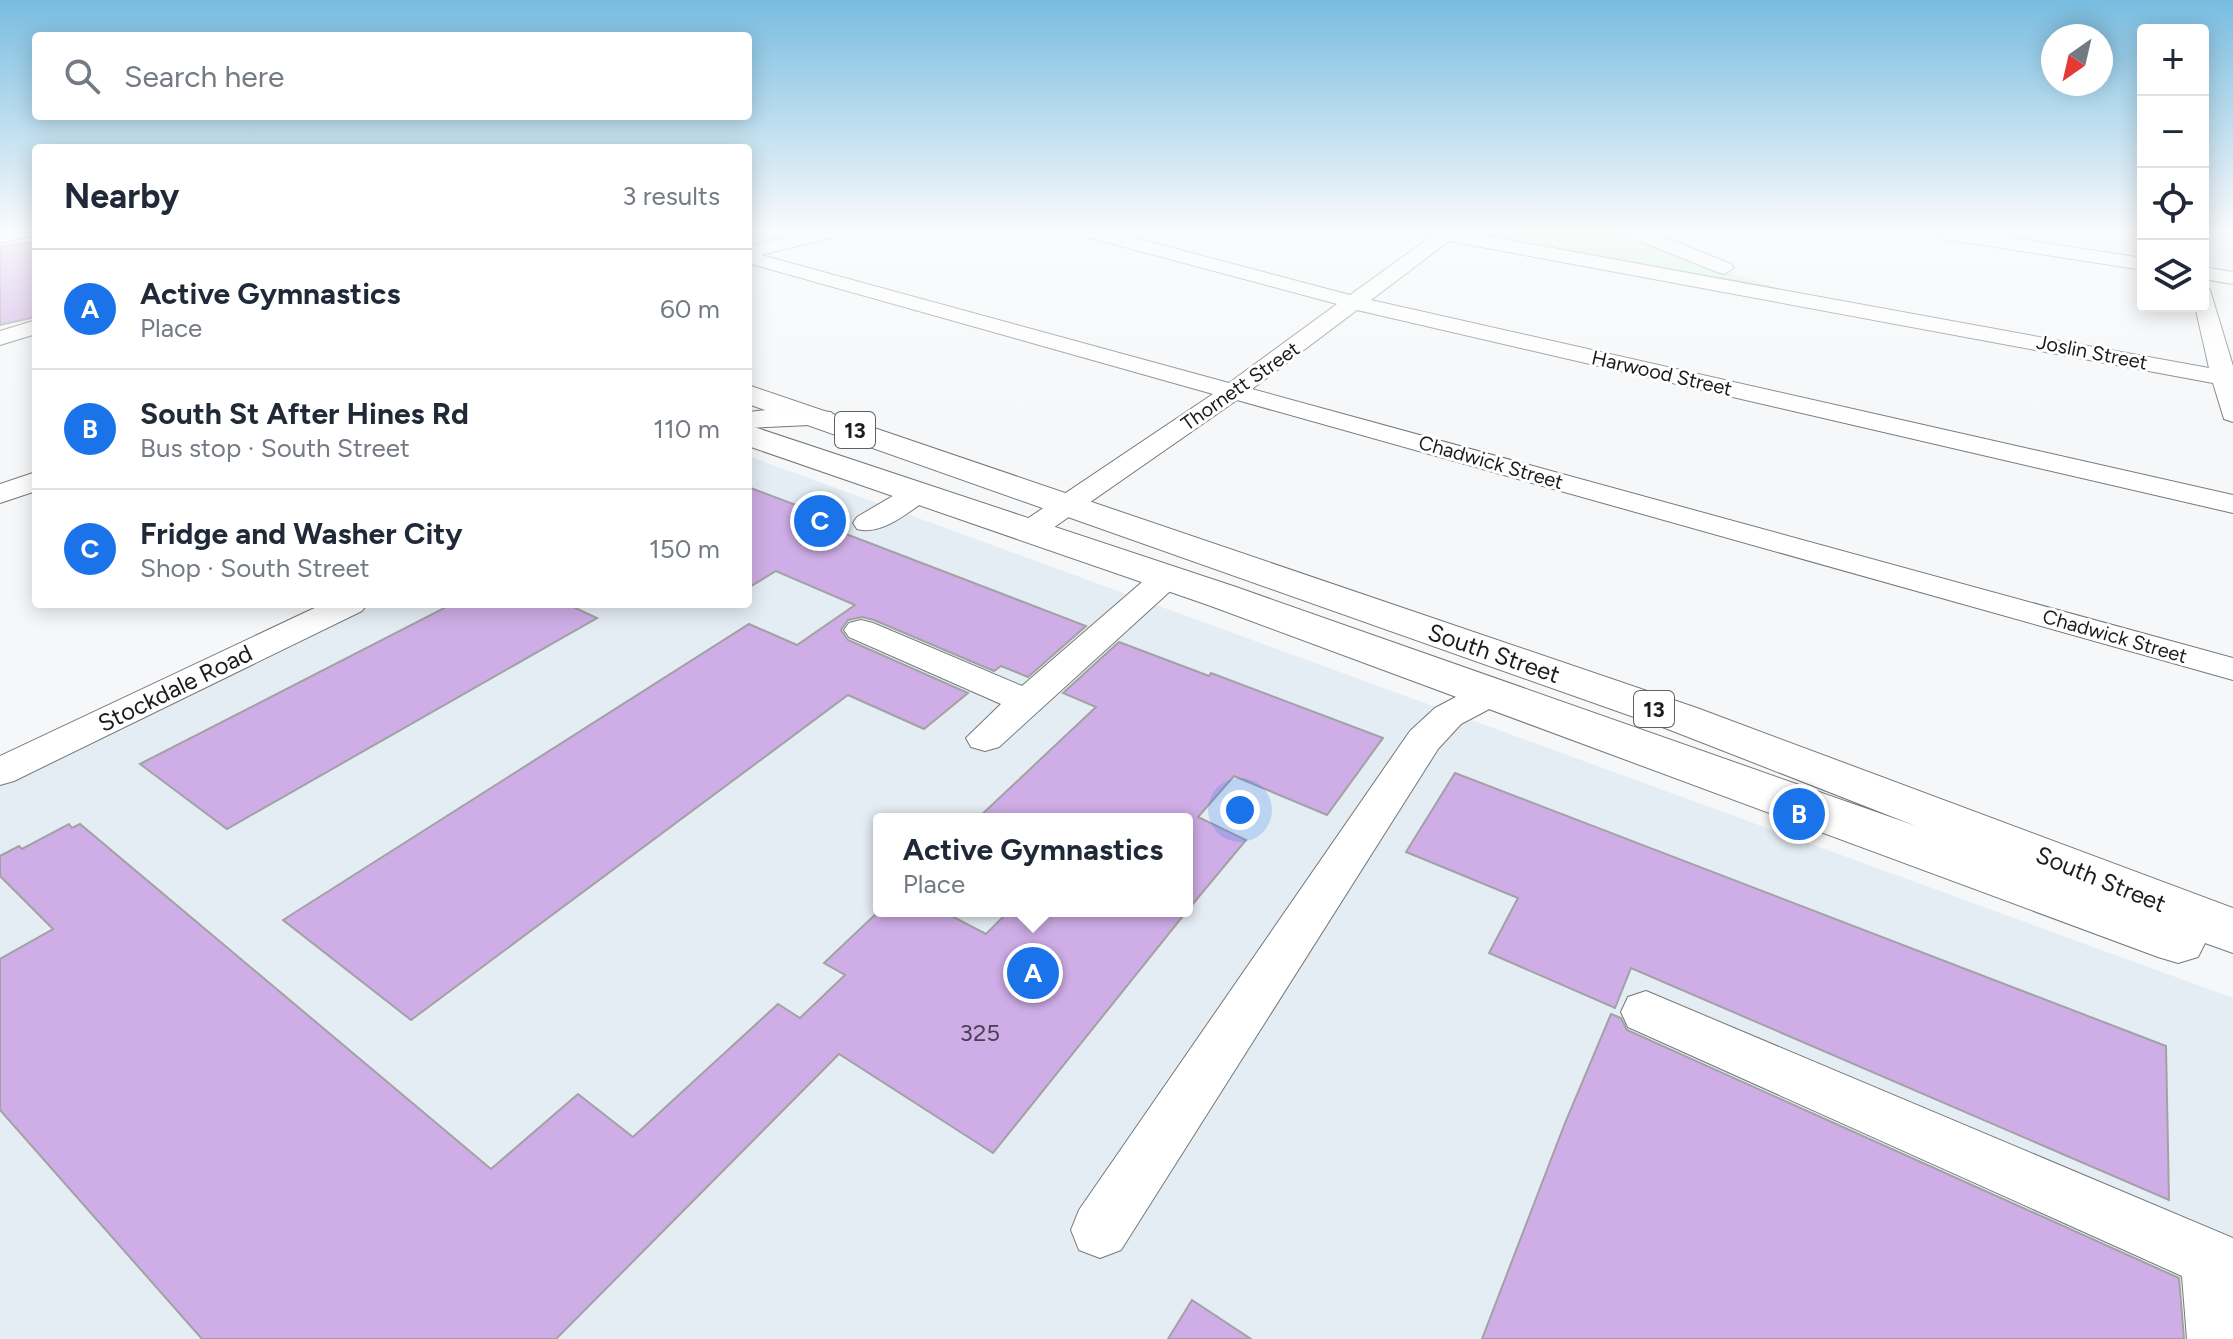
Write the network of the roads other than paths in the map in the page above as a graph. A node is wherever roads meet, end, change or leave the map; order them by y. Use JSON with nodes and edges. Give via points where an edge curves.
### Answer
{"nodes":[{"id":1,"x":897,"y":295,"type":"edge"},
{"id":2,"x":1328,"y":295,"type":"edge"},
{"id":3,"x":1365,"y":295,"type":"edge"},
{"id":4,"x":1787,"y":295,"type":"edge"},
{"id":5,"x":1812,"y":295,"type":"edge"},
{"id":6,"x":1356,"y":303,"type":"junction"},
{"id":7,"x":1846,"y":306,"type":"junction"},
{"id":8,"x":2208,"y":312,"type":"edge"},
{"id":9,"x":32,"y":328,"type":"edge"},
{"id":10,"x":0,"y":338,"type":"edge"},
{"id":11,"x":2225,"y":378,"type":"junction"},
{"id":12,"x":1235,"y":390,"type":"junction"},
{"id":13,"x":752,"y":395,"type":"edge"},
{"id":14,"x":2233,"y":414,"type":"edge"},
{"id":15,"x":822,"y":418,"type":"junction"},
{"id":16,"x":752,"y":420,"type":"edge"},
{"id":17,"x":752,"y":436,"type":"edge"},
{"id":18,"x":32,"y":482,"type":"edge"},
{"id":19,"x":918,"y":493,"type":"junction"},
{"id":20,"x":0,"y":494,"type":"edge"},
{"id":21,"x":2233,"y":504,"type":"edge"},
{"id":22,"x":1068,"y":505,"type":"junction"},
{"id":23,"x":868,"y":523,"type":"dead end"},
{"id":24,"x":1029,"y":531,"type":"junction"},
{"id":25,"x":1167,"y":577,"type":"junction"},
{"id":26,"x":1236,"y":582,"type":"junction"},
{"id":27,"x":342,"y":608,"type":"edge"},
{"id":28,"x":861,"y":630,"type":"dead end"},
{"id":29,"x":2233,"y":669,"type":"edge"},
{"id":30,"x":1449,"y":677,"type":"junction"},
{"id":31,"x":1026,"y":701,"type":"junction"},
{"id":32,"x":985,"y":738,"type":"dead end"},
{"id":33,"x":0,"y":772,"type":"edge"},
{"id":34,"x":2233,"y":931,"type":"edge"},
{"id":35,"x":2233,"y":961,"type":"edge"},
{"id":36,"x":1646,"y":1012,"type":"dead end"},
{"id":37,"x":1100,"y":1230,"type":"dead end"},
{"id":38,"x":2222,"y":1264,"type":"edge"},
{"id":39,"x":2218,"y":1339,"type":"edge"}],
"edges":[{"from":1,"to":12,"type":"street","name":"Chadwick Street"},
{"from":2,"to":6,"type":"street","name":"Harwood Street"},
{"from":3,"to":6,"type":"street","name":"Thornett Street"},
{"from":4,"to":7,"type":"street","name":"Joslin Street"},
{"from":5,"to":7,"type":"street"},
{"from":6,"to":12,"type":"street","name":"Thornett Street"},
{"from":6,"to":21,"type":"street","name":"Harwood Street"},
{"from":7,"to":11,"type":"street","name":"Joslin Street"},
{"from":8,"to":11,"type":"street"},
{"from":9,"to":10,"type":"street"},
{"from":11,"to":14,"type":"street"},
{"from":12,"to":22,"type":"street","name":"Thornett Street"},
{"from":12,"to":29,"type":"street","name":"Chadwick Street"},
{"from":13,"to":15,"type":"main road","name":"South Street","number":"13"},
{"from":15,"to":16,"type":"street"},
{"from":15,"to":22,"type":"main road","name":"South Street","number":"13"},
{"from":17,"to":19,"type":"main road","name":"South Street","number":"13"},
{"from":18,"to":20,"type":"street"},
{"from":19,"to":23,"type":"street"},
{"from":19,"to":24,"type":"main road","name":"South Street","number":"13"},
{"from":22,"to":24,"type":"street","name":"Thornett Street"},
{"from":22,"to":26,"type":"main road","name":"South Street","number":"13"},
{"from":24,"to":25,"type":"main road","name":"South Street","number":"13"},
{"from":25,"to":26,"type":"main road","name":"South Street","number":"13"},
{"from":25,"to":31,"type":"street"},
{"from":26,"to":30,"type":"main road","name":"South Street","number":"13"},
{"from":27,"to":33,"type":"street","name":"Stockdale Road"},
{"from":28,"to":31,"type":"street"},
{"from":30,"to":34,"type":"main road","name":"South Street","number":"13","via":[[1850,781]]},
{"from":30,"to":35,"type":"main road","name":"South Street","number":"13"},
{"from":30,"to":37,"type":"street","via":[[1424,740]]},
{"from":31,"to":32,"type":"street"},
{"from":36,"to":38,"type":"street"},
{"from":38,"to":39,"type":"street"}]}
